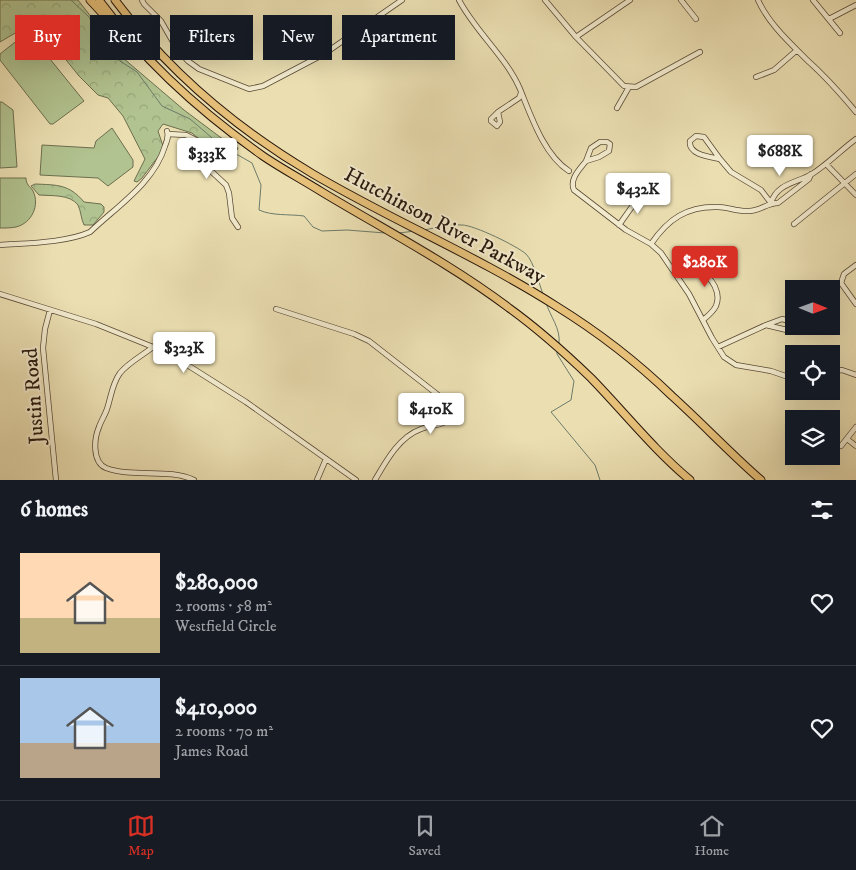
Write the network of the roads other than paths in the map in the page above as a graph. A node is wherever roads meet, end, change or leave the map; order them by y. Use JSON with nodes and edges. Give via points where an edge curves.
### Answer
{"nodes":[{"id":1,"x":90,"y":0,"type":"edge"},
{"id":2,"x":99,"y":0,"type":"edge"},
{"id":3,"x":117,"y":0,"type":"edge"},
{"id":4,"x":142,"y":0,"type":"edge"},
{"id":5,"x":402,"y":0,"type":"edge"},
{"id":6,"x":459,"y":0,"type":"edge"},
{"id":7,"x":545,"y":0,"type":"edge"},
{"id":8,"x":630,"y":0,"type":"edge"},
{"id":9,"x":681,"y":0,"type":"edge"},
{"id":10,"x":758,"y":0,"type":"edge"},
{"id":11,"x":813,"y":0,"type":"edge"},
{"id":12,"x":856,"y":5,"type":"edge"},
{"id":13,"x":696,"y":19,"type":"dead end"},
{"id":14,"x":829,"y":19,"type":"junction"},
{"id":15,"x":840,"y":33,"type":"dead end"},
{"id":16,"x":576,"y":37,"type":"junction"},
{"id":17,"x":797,"y":50,"type":"junction"},
{"id":18,"x":700,"y":52,"type":"dead end"},
{"id":19,"x":166,"y":76,"type":"junction"},
{"id":20,"x":756,"y":77,"type":"dead end"},
{"id":21,"x":628,"y":87,"type":"junction"},
{"id":22,"x":521,"y":93,"type":"junction"},
{"id":23,"x":617,"y":108,"type":"dead end"},
{"id":24,"x":498,"y":112,"type":"dead end"},
{"id":25,"x":856,"y":112,"type":"edge"},
{"id":26,"x":856,"y":139,"type":"edge"},
{"id":27,"x":720,"y":159,"type":"junction"},
{"id":28,"x":586,"y":161,"type":"junction"},
{"id":29,"x":826,"y":164,"type":"junction"},
{"id":30,"x":569,"y":172,"type":"dead end"},
{"id":31,"x":811,"y":174,"type":"junction"},
{"id":32,"x":856,"y":174,"type":"edge"},
{"id":33,"x":845,"y":184,"type":"junction"},
{"id":34,"x":640,"y":194,"type":"dead end"},
{"id":35,"x":856,"y":195,"type":"edge"},
{"id":36,"x":771,"y":203,"type":"junction"},
{"id":37,"x":794,"y":224,"type":"dead end"},
{"id":38,"x":619,"y":225,"type":"junction"},
{"id":39,"x":238,"y":227,"type":"dead end"},
{"id":40,"x":651,"y":244,"type":"junction"},
{"id":41,"x":0,"y":245,"type":"edge"},
{"id":42,"x":856,"y":265,"type":"edge"},
{"id":43,"x":676,"y":275,"type":"junction"},
{"id":44,"x":0,"y":294,"type":"edge"},
{"id":45,"x":856,"y":304,"type":"edge"},
{"id":46,"x":276,"y":309,"type":"dead end"},
{"id":47,"x":50,"y":310,"type":"junction"},
{"id":48,"x":702,"y":320,"type":"junction"},
{"id":49,"x":785,"y":320,"type":"edge"},
{"id":50,"x":766,"y":325,"type":"junction"},
{"id":51,"x":785,"y":330,"type":"edge"},
{"id":52,"x":153,"y":347,"type":"junction"},
{"id":53,"x":718,"y":347,"type":"junction"},
{"id":54,"x":840,"y":370,"type":"edge"},
{"id":55,"x":856,"y":375,"type":"edge"},
{"id":56,"x":785,"y":376,"type":"edge"},
{"id":57,"x":856,"y":427,"type":"edge"},
{"id":58,"x":847,"y":439,"type":"junction"},
{"id":59,"x":841,"y":446,"type":"dead end"},
{"id":60,"x":856,"y":446,"type":"edge"},
{"id":61,"x":326,"y":458,"type":"junction"},
{"id":62,"x":56,"y":480,"type":"edge"},
{"id":63,"x":194,"y":480,"type":"edge"},
{"id":64,"x":317,"y":480,"type":"edge"},
{"id":65,"x":356,"y":480,"type":"edge"},
{"id":66,"x":375,"y":480,"type":"edge"},
{"id":67,"x":690,"y":480,"type":"edge"},
{"id":68,"x":761,"y":480,"type":"edge"}],
"edges":[{"from":1,"to":19,"type":"highway","via":[[146,60]]},
{"from":2,"to":19,"type":"highway","name":"Hutchinson River Parkway"},
{"from":3,"to":68,"type":"highway","name":"Hutchinson River Parkway","via":[[130,20],[180,73],[245,129],[319,177],[557,306],[630,359]]},
{"from":4,"to":5,"type":"street","via":[[161,21],[188,61],[205,72],[248,89],[263,86],[324,54]]},
{"from":6,"to":22,"type":"street"},
{"from":7,"to":16,"type":"street"},
{"from":8,"to":16,"type":"street"},
{"from":9,"to":13,"type":"street"},
{"from":10,"to":17,"type":"street","via":[[767,17]]},
{"from":11,"to":14,"type":"street"},
{"from":12,"to":14,"type":"street"},
{"from":14,"to":15,"type":"street"},
{"from":16,"to":21,"type":"street"},
{"from":17,"to":20,"type":"street","via":[[774,70]]},
{"from":17,"to":25,"type":"street"},
{"from":18,"to":21,"type":"street","via":[[636,87]]},
{"from":19,"to":67,"type":"highway","name":"Hutchinson River Parkway","via":[[222,126],[264,157],[487,292],[571,360]]},
{"from":21,"to":23,"type":"street"},
{"from":22,"to":24,"type":"street","via":[[519,98]]},
{"from":22,"to":30,"type":"street","via":[[540,136]]},
{"from":26,"to":29,"type":"street"},
{"from":27,"to":27,"type":"street","via":[[696,153],[689,146],[690,141],[696,136],[704,137]]},
{"from":27,"to":36,"type":"street","via":[[731,172],[760,190]]},
{"from":28,"to":28,"type":"street","via":[[595,145],[606,141],[610,144],[610,151],[606,154]]},
{"from":28,"to":38,"type":"street","via":[[572,182],[574,190]]},
{"from":29,"to":31,"type":"street"},
{"from":29,"to":33,"type":"street"},
{"from":31,"to":36,"type":"street","via":[[790,182]]},
{"from":31,"to":36,"type":"street","via":[[809,180],[778,203]]},
{"from":32,"to":33,"type":"street"},
{"from":33,"to":35,"type":"street"},
{"from":33,"to":37,"type":"street"},
{"from":34,"to":38,"type":"street"},
{"from":36,"to":40,"type":"street","via":[[750,211],[716,207],[685,212],[673,218]]},
{"from":38,"to":40,"type":"street"},
{"from":39,"to":41,"type":"street","via":[[232,218],[230,193],[211,171],[198,141],[186,135],[168,133],[161,158],[146,180],[90,232],[59,240]]},
{"from":40,"to":43,"type":"street"},
{"from":42,"to":45,"type":"street","via":[[844,274],[841,284]]},
{"from":43,"to":48,"type":"street"},
{"from":43,"to":48,"type":"street","via":[[701,274],[713,283],[716,307]]},
{"from":44,"to":47,"type":"street"},
{"from":46,"to":66,"type":"street","via":[[368,341],[454,410],[443,423],[414,432],[390,455]]},
{"from":47,"to":52,"type":"street"},
{"from":47,"to":62,"type":"street","name":"Justin Road","via":[[43,348]]},
{"from":48,"to":53,"type":"street"},
{"from":49,"to":50,"type":"street"},
{"from":50,"to":51,"type":"street"},
{"from":50,"to":53,"type":"street"},
{"from":52,"to":61,"type":"street","via":[[246,402]]},
{"from":52,"to":63,"type":"street","via":[[122,371],[115,382],[96,437],[97,460],[102,466],[114,470],[176,475]]},
{"from":53,"to":56,"type":"street","via":[[724,357],[736,365]]},
{"from":54,"to":55,"type":"street"},
{"from":57,"to":58,"type":"street"},
{"from":58,"to":59,"type":"street"},
{"from":58,"to":60,"type":"street"},
{"from":61,"to":64,"type":"street"},
{"from":61,"to":65,"type":"street"}]}
